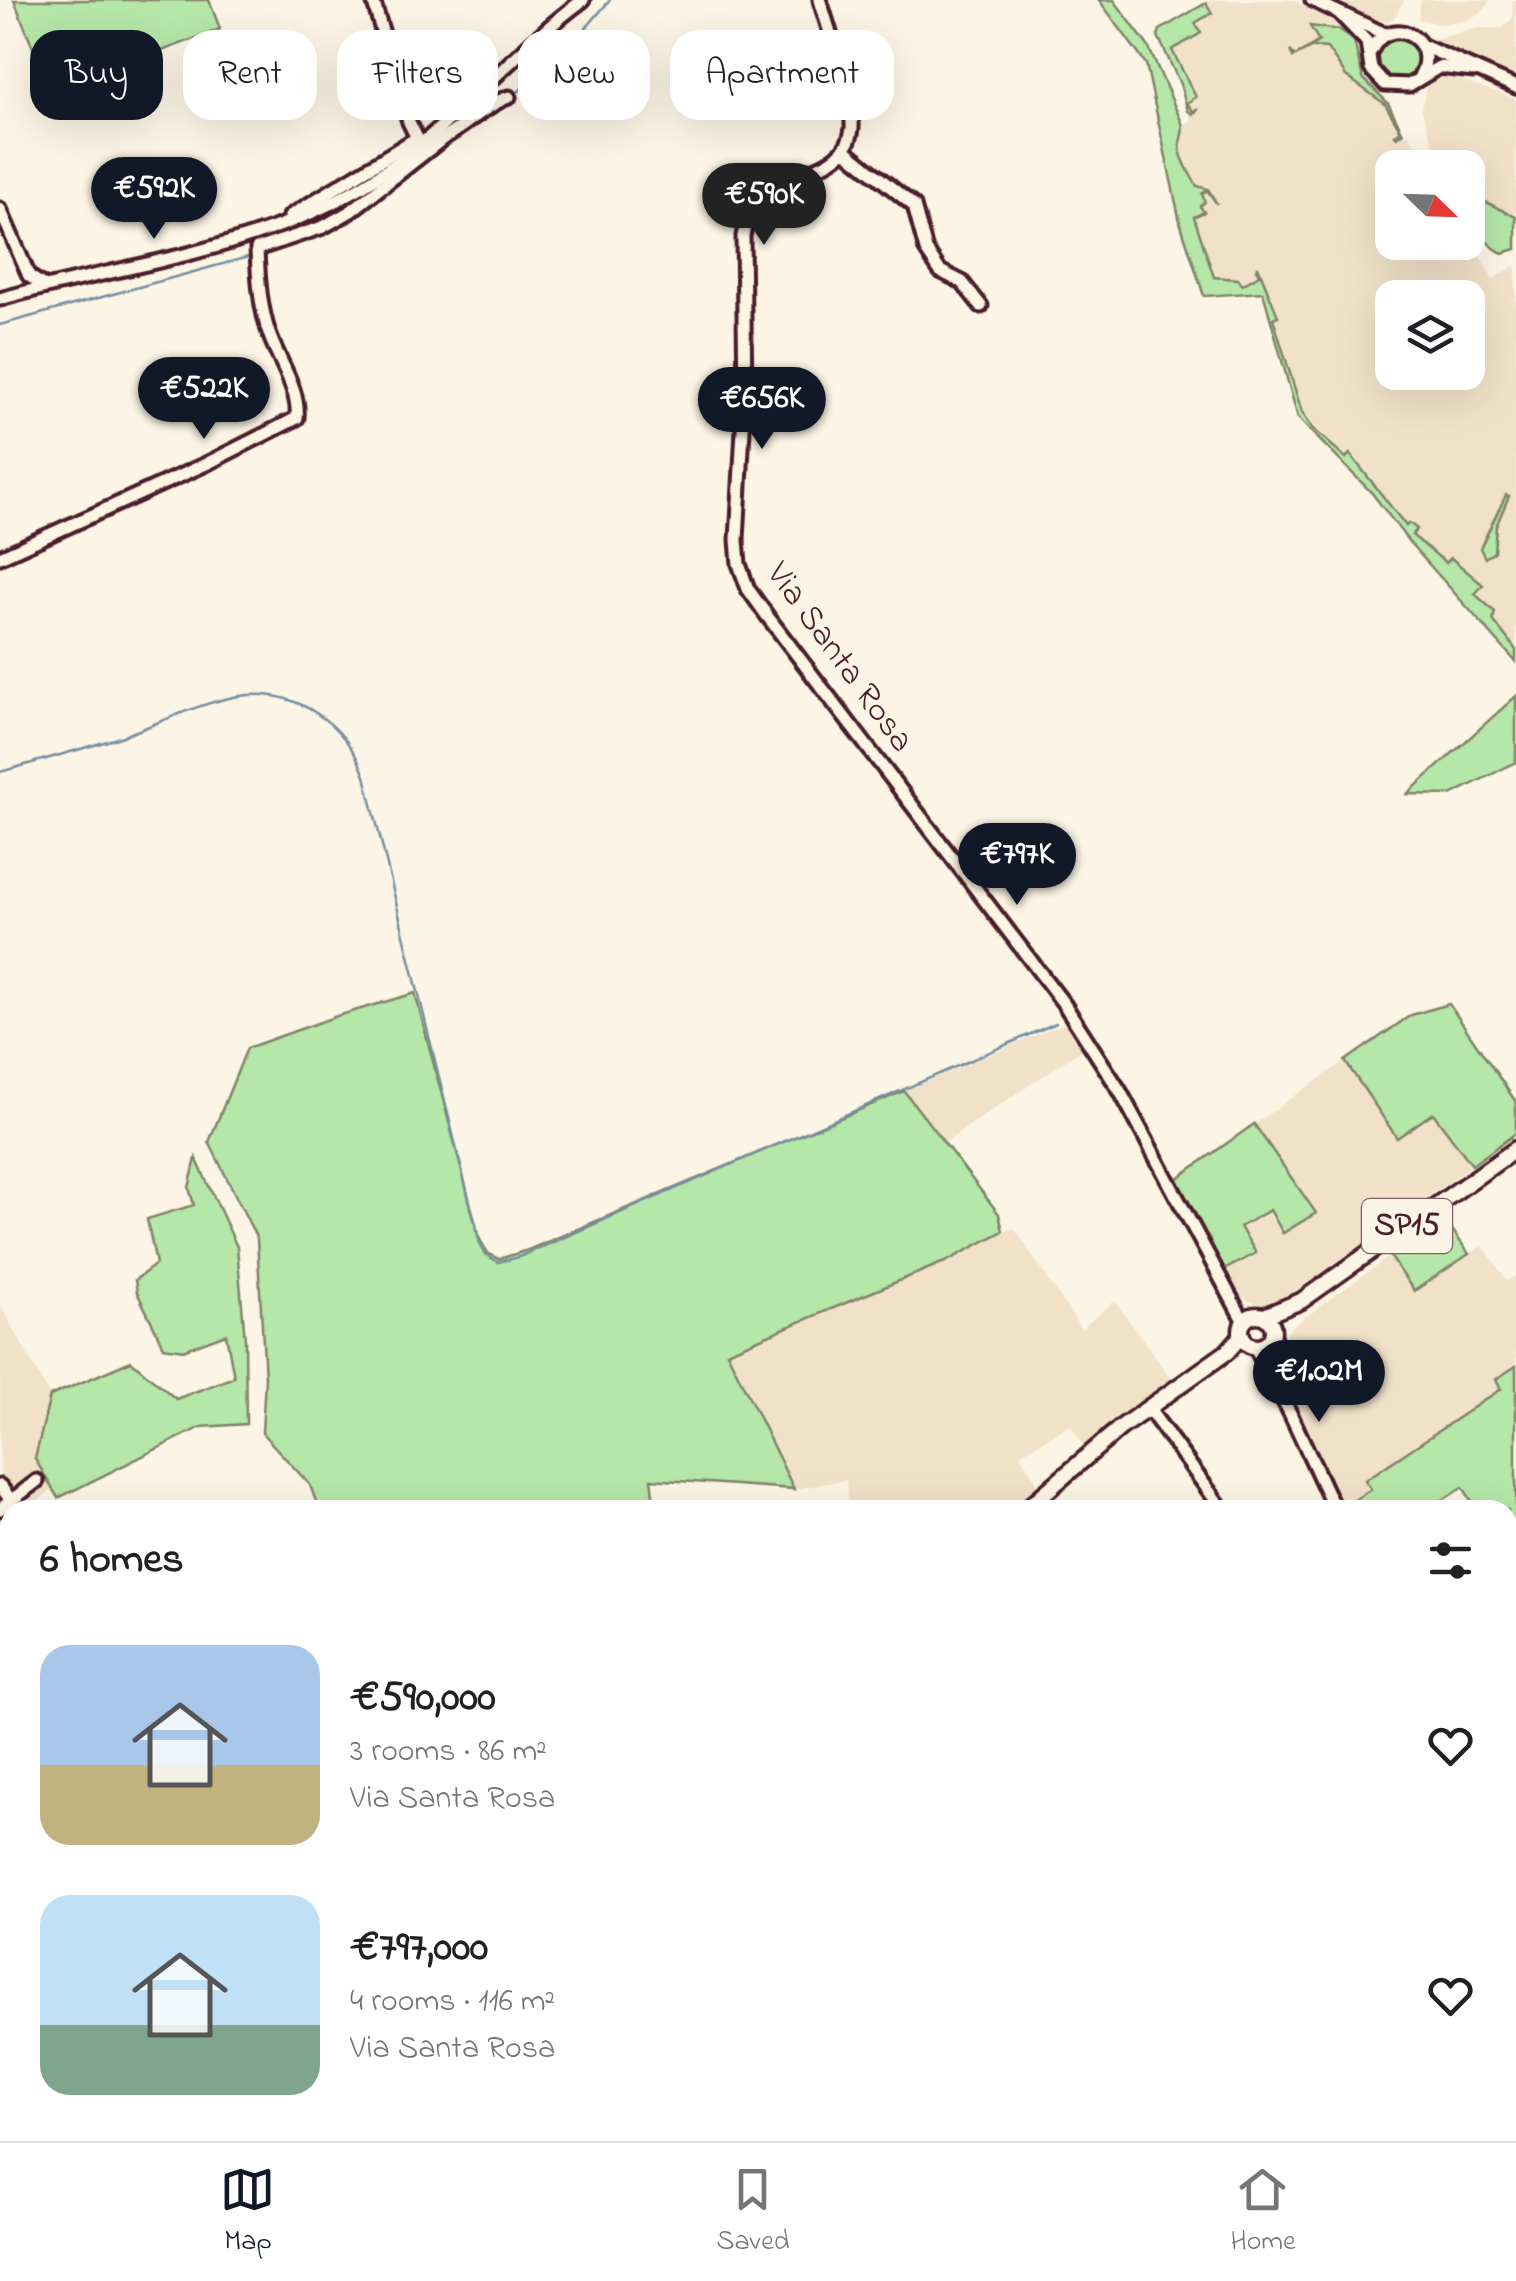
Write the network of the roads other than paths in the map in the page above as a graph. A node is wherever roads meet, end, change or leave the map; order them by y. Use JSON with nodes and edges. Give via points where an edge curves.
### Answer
{"nodes":[{"id":1,"x":373,"y":0,"type":"edge"},
{"id":2,"x":583,"y":0,"type":"edge"},
{"id":3,"x":820,"y":0,"type":"edge"},
{"id":4,"x":1312,"y":0,"type":"edge"},
{"id":5,"x":1340,"y":14,"type":"junction"},
{"id":6,"x":1385,"y":34,"type":"junction"},
{"id":7,"x":1423,"y":46,"type":"junction"},
{"id":8,"x":1371,"y":51,"type":"junction"},
{"id":9,"x":1474,"y":71,"type":"junction"},
{"id":10,"x":1420,"y":76,"type":"junction"},
{"id":11,"x":1516,"y":86,"type":"edge"},
{"id":12,"x":509,"y":98,"type":"dead end"},
{"id":13,"x":418,"y":141,"type":"junction"},
{"id":14,"x":845,"y":150,"type":"junction"},
{"id":15,"x":342,"y":193,"type":"junction"},
{"id":16,"x":0,"y":209,"type":"edge"},
{"id":17,"x":351,"y":211,"type":"junction"},
{"id":18,"x":44,"y":286,"type":"junction"},
{"id":19,"x":0,"y":299,"type":"edge"},
{"id":20,"x":981,"y":306,"type":"dead end"},
{"id":21,"x":0,"y":557,"type":"edge"},
{"id":22,"x":1516,"y":1149,"type":"edge"},
{"id":23,"x":1256,"y":1335,"type":"junction"},
{"id":24,"x":1148,"y":1408,"type":"junction"},
{"id":25,"x":37,"y":1480,"type":"dead end"},
{"id":26,"x":0,"y":1486,"type":"edge"},
{"id":27,"x":11,"y":1500,"type":"joint"},
{"id":28,"x":1037,"y":1500,"type":"edge"},
{"id":29,"x":1216,"y":1500,"type":"edge"},
{"id":30,"x":1330,"y":1500,"type":"edge"}],
"edges":[{"from":1,"to":13,"type":"street"},
{"from":2,"to":13,"type":"street"},
{"from":3,"to":14,"type":"street","via":[[850,112]]},
{"from":4,"to":5,"type":"street"},
{"from":5,"to":6,"type":"street"},
{"from":5,"to":8,"type":"street"},
{"from":6,"to":7,"type":"street","via":[[1409,33]]},
{"from":6,"to":8,"type":"street"},
{"from":7,"to":9,"type":"street"},
{"from":7,"to":10,"type":"street"},
{"from":8,"to":10,"type":"street","via":[[1371,69],[1385,84],[1402,87]]},
{"from":9,"to":10,"type":"street","via":[[1439,68]]},
{"from":9,"to":11,"type":"street"},
{"from":12,"to":17,"type":"street"},
{"from":13,"to":15,"type":"street","via":[[390,168]]},
{"from":14,"to":20,"type":"street","via":[[914,206],[940,272],[962,282]]},
{"from":14,"to":23,"type":"street","name":"Via Santa Rosa","via":[[770,190],[746,222],[736,540],[748,589],[1064,1004]]},
{"from":15,"to":17,"type":"street"},
{"from":15,"to":18,"type":"street","via":[[200,252]]},
{"from":16,"to":18,"type":"street","via":[[29,276]]},
{"from":17,"to":21,"type":"street","via":[[262,245],[257,255],[268,332],[298,418]]},
{"from":18,"to":19,"type":"street"},
{"from":22,"to":23,"type":"main road","number":"SP15"},
{"from":23,"to":24,"type":"main road","number":"SP15"},
{"from":23,"to":30,"type":"street"},
{"from":24,"to":28,"type":"main road","number":"SP15"},
{"from":24,"to":29,"type":"street"},
{"from":25,"to":27,"type":"street"},
{"from":26,"to":27,"type":"street"}]}
